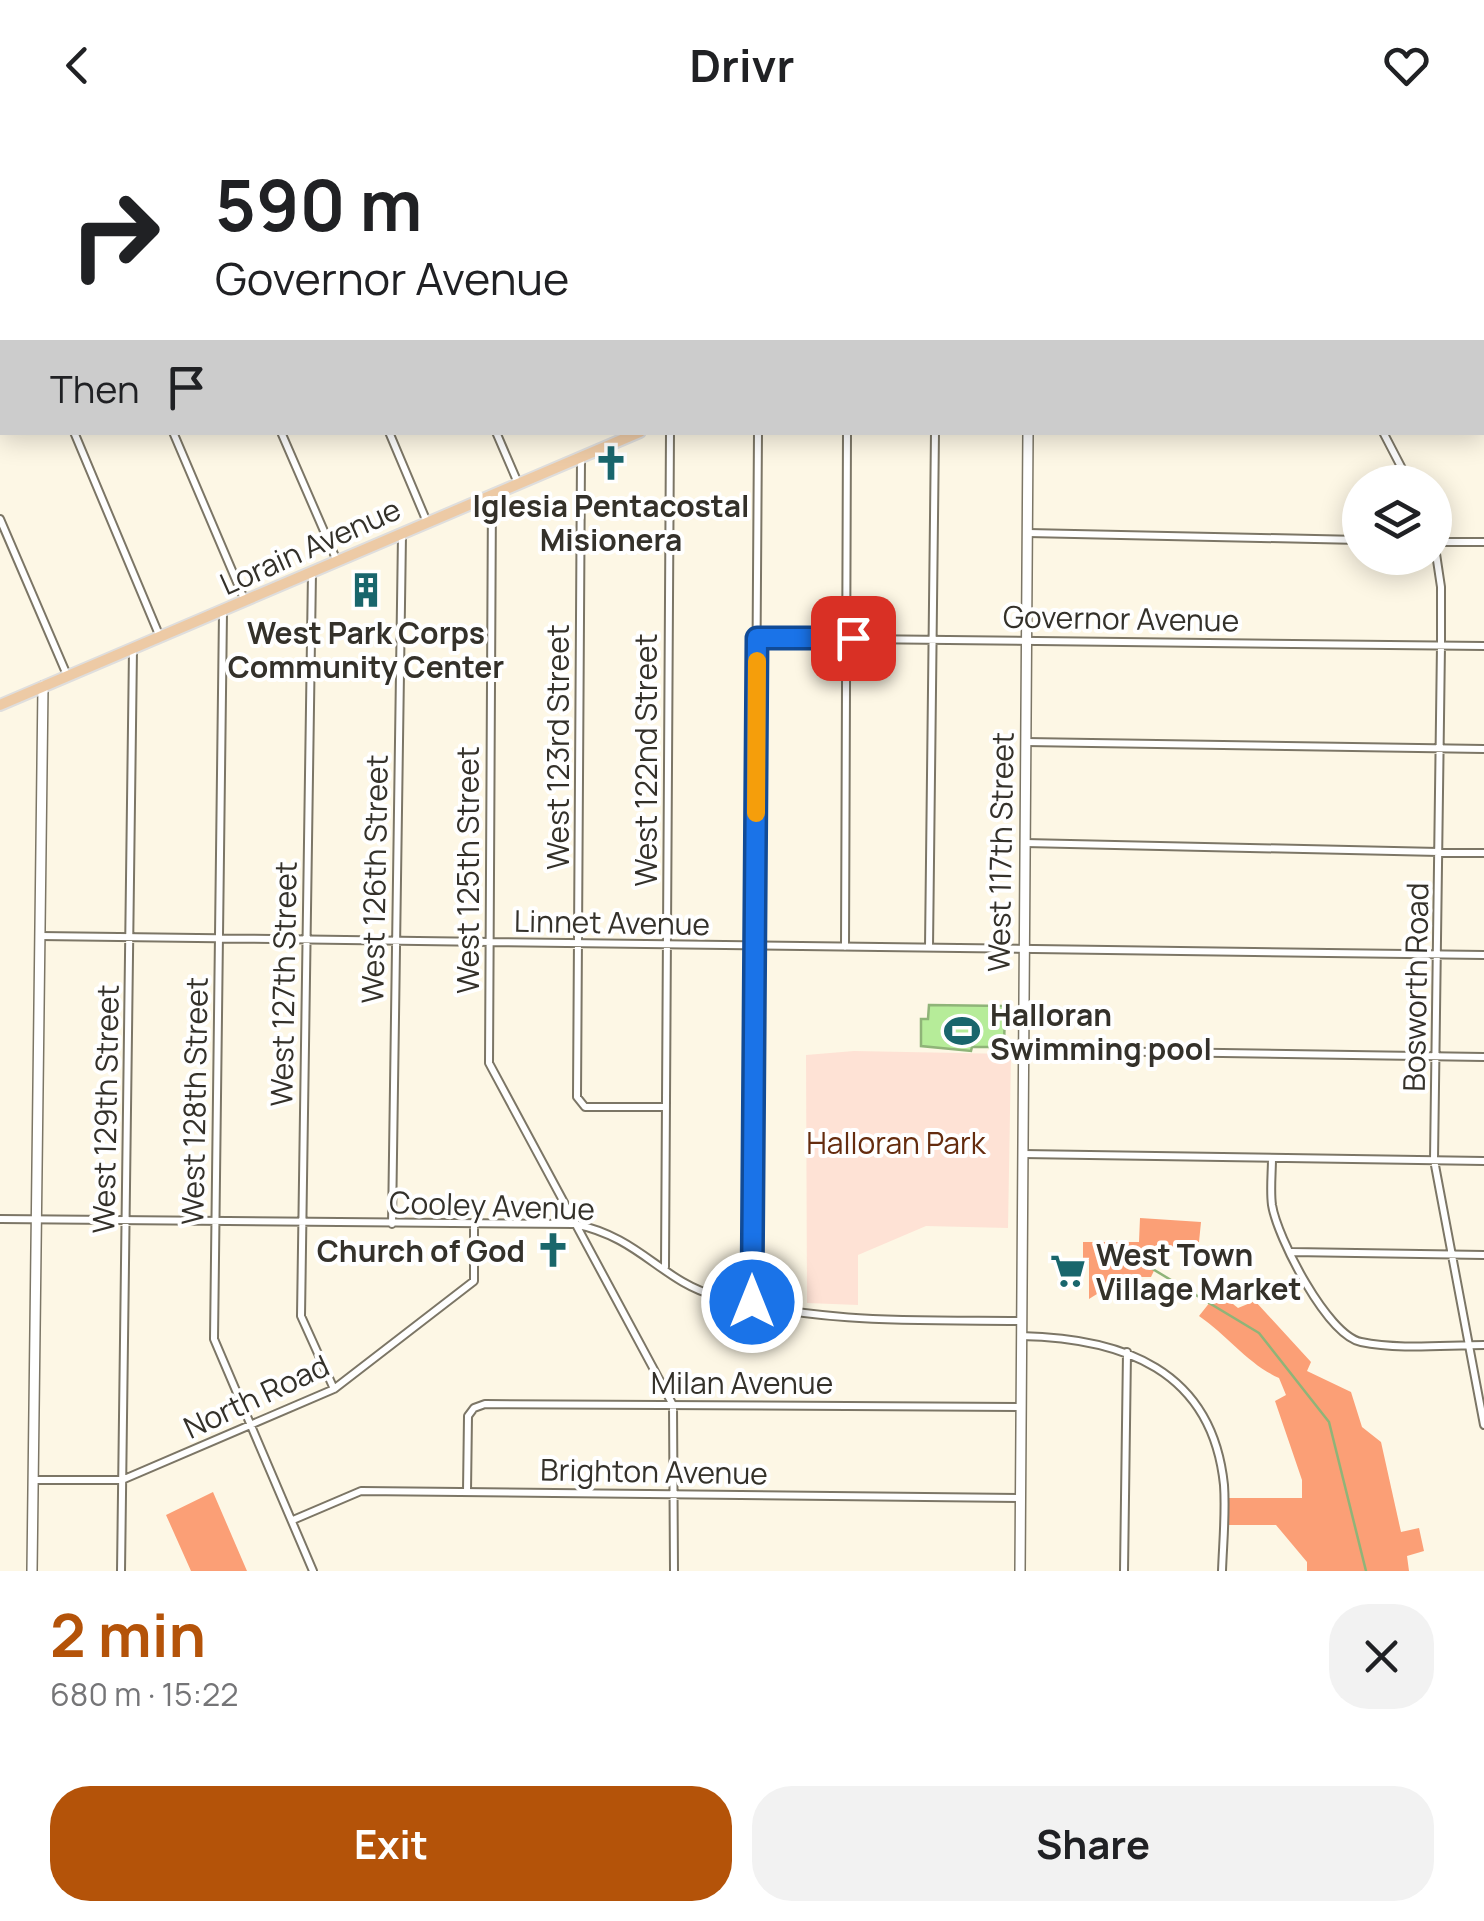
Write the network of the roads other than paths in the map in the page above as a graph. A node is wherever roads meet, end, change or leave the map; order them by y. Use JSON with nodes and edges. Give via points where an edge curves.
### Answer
{"nodes":[{"id":1,"x":75,"y":435,"type":"edge"},
{"id":2,"x":174,"y":435,"type":"edge"},
{"id":3,"x":283,"y":435,"type":"edge"},
{"id":4,"x":389,"y":435,"type":"edge"},
{"id":5,"x":497,"y":435,"type":"edge"},
{"id":6,"x":670,"y":435,"type":"edge"},
{"id":7,"x":758,"y":435,"type":"edge"},
{"id":8,"x":847,"y":435,"type":"edge"},
{"id":9,"x":936,"y":435,"type":"edge"},
{"id":10,"x":1028,"y":435,"type":"edge"},
{"id":11,"x":1384,"y":435,"type":"edge"},
{"id":12,"x":606,"y":440,"type":"edge"},
{"id":13,"x":581,"y":457,"type":"junction"},
{"id":14,"x":1400,"y":465,"type":"edge"},
{"id":15,"x":518,"y":484,"type":"junction"},
{"id":16,"x":492,"y":495,"type":"junction"},
{"id":17,"x":0,"y":519,"type":"edge"},
{"id":18,"x":428,"y":522,"type":"junction"},
{"id":19,"x":1028,"y":533,"type":"junction"},
{"id":20,"x":402,"y":534,"type":"junction"},
{"id":21,"x":1342,"y":540,"type":"edge"},
{"id":22,"x":1484,"y":542,"type":"edge"},
{"id":23,"x":1452,"y":543,"type":"edge"},
{"id":24,"x":337,"y":561,"type":"junction"},
{"id":25,"x":312,"y":572,"type":"junction"},
{"id":26,"x":1440,"y":575,"type":"edge"},
{"id":27,"x":246,"y":602,"type":"junction"},
{"id":28,"x":223,"y":612,"type":"junction"},
{"id":29,"x":160,"y":637,"type":"junction"},
{"id":30,"x":757,"y":638,"type":"junction"},
{"id":31,"x":846,"y":638,"type":"junction"},
{"id":32,"x":934,"y":638,"type":"junction"},
{"id":33,"x":1028,"y":639,"type":"junction"},
{"id":34,"x":1442,"y":646,"type":"junction"},
{"id":35,"x":1484,"y":646,"type":"edge"},
{"id":36,"x":133,"y":648,"type":"junction"},
{"id":37,"x":67,"y":675,"type":"junction"},
{"id":38,"x":43,"y":686,"type":"junction"},
{"id":39,"x":0,"y":705,"type":"edge"},
{"id":40,"x":1026,"y":742,"type":"junction"},
{"id":41,"x":1441,"y":748,"type":"junction"},
{"id":42,"x":1484,"y":749,"type":"edge"},
{"id":43,"x":1025,"y":844,"type":"junction"},
{"id":44,"x":1439,"y":852,"type":"junction"},
{"id":45,"x":1484,"y":853,"type":"edge"},
{"id":46,"x":40,"y":936,"type":"junction"},
{"id":47,"x":130,"y":938,"type":"junction"},
{"id":48,"x":219,"y":939,"type":"junction"},
{"id":49,"x":306,"y":940,"type":"junction"},
{"id":50,"x":396,"y":942,"type":"junction"},
{"id":51,"x":489,"y":943,"type":"junction"},
{"id":52,"x":578,"y":944,"type":"junction"},
{"id":53,"x":666,"y":945,"type":"junction"},
{"id":54,"x":754,"y":946,"type":"junction"},
{"id":55,"x":846,"y":947,"type":"junction"},
{"id":56,"x":929,"y":947,"type":"junction"},
{"id":57,"x":1024,"y":948,"type":"junction"},
{"id":58,"x":1438,"y":954,"type":"junction"},
{"id":59,"x":1484,"y":955,"type":"edge"},
{"id":60,"x":1024,"y":1050,"type":"junction"},
{"id":61,"x":1436,"y":1056,"type":"junction"},
{"id":62,"x":1484,"y":1057,"type":"edge"},
{"id":63,"x":665,"y":1107,"type":"junction"},
{"id":64,"x":1023,"y":1154,"type":"junction"},
{"id":65,"x":1272,"y":1158,"type":"junction"},
{"id":66,"x":1434,"y":1160,"type":"junction"},
{"id":67,"x":1484,"y":1160,"type":"edge"},
{"id":68,"x":0,"y":1219,"type":"edge"},
{"id":69,"x":37,"y":1220,"type":"junction"},
{"id":70,"x":126,"y":1220,"type":"junction"},
{"id":71,"x":214,"y":1222,"type":"junction"},
{"id":72,"x":302,"y":1224,"type":"junction"},
{"id":73,"x":392,"y":1224,"type":"junction"},
{"id":74,"x":574,"y":1224,"type":"junction"},
{"id":75,"x":474,"y":1226,"type":"junction"},
{"id":76,"x":1292,"y":1252,"type":"junction"},
{"id":77,"x":1451,"y":1255,"type":"junction"},
{"id":78,"x":1484,"y":1256,"type":"edge"},
{"id":79,"x":664,"y":1268,"type":"junction"},
{"id":80,"x":752,"y":1302,"type":"junction"},
{"id":81,"x":1022,"y":1321,"type":"junction"},
{"id":82,"x":1022,"y":1336,"type":"junction"},
{"id":83,"x":1467,"y":1345,"type":"junction"},
{"id":84,"x":1484,"y":1346,"type":"edge"},
{"id":85,"x":1127,"y":1352,"type":"junction"},
{"id":86,"x":334,"y":1389,"type":"junction"},
{"id":87,"x":1480,"y":1400,"type":"edge"},
{"id":88,"x":673,"y":1404,"type":"junction"},
{"id":89,"x":1022,"y":1406,"type":"junction"},
{"id":90,"x":1484,"y":1425,"type":"edge"},
{"id":91,"x":250,"y":1426,"type":"junction"},
{"id":92,"x":33,"y":1480,"type":"junction"},
{"id":93,"x":122,"y":1480,"type":"junction"},
{"id":94,"x":467,"y":1491,"type":"junction"},
{"id":95,"x":675,"y":1493,"type":"junction"},
{"id":96,"x":1020,"y":1498,"type":"junction"},
{"id":97,"x":293,"y":1520,"type":"junction"},
{"id":98,"x":32,"y":1571,"type":"edge"},
{"id":99,"x":120,"y":1571,"type":"edge"},
{"id":100,"x":313,"y":1571,"type":"edge"},
{"id":101,"x":674,"y":1571,"type":"edge"},
{"id":102,"x":1020,"y":1571,"type":"edge"},
{"id":103,"x":1124,"y":1571,"type":"edge"},
{"id":104,"x":1222,"y":1571,"type":"edge"}],
"edges":[{"from":1,"to":29,"type":"street"},
{"from":2,"to":27,"type":"street"},
{"from":3,"to":24,"type":"street"},
{"from":4,"to":18,"type":"street"},
{"from":5,"to":15,"type":"street"},
{"from":6,"to":53,"type":"street","name":"West 122nd Street"},
{"from":7,"to":30,"type":"street"},
{"from":8,"to":31,"type":"street"},
{"from":9,"to":32,"type":"street"},
{"from":10,"to":19,"type":"main road","name":"West 117th Street"},
{"from":11,"to":14,"type":"street"},
{"from":12,"to":13,"type":"main road","name":"Lorain Avenue"},
{"from":13,"to":15,"type":"main road","name":"Lorain Avenue"},
{"from":13,"to":52,"type":"street","name":"West 123rd Street"},
{"from":15,"to":16,"type":"main road","name":"Lorain Avenue"},
{"from":16,"to":18,"type":"main road","name":"Lorain Avenue"},
{"from":16,"to":51,"type":"street","name":"West 125th Street"},
{"from":17,"to":37,"type":"street"},
{"from":18,"to":20,"type":"main road","name":"Lorain Avenue"},
{"from":19,"to":21,"type":"street"},
{"from":19,"to":33,"type":"main road","name":"West 117th Street"},
{"from":20,"to":24,"type":"main road","name":"Lorain Avenue"},
{"from":20,"to":50,"type":"street","name":"West 126th Street"},
{"from":22,"to":23,"type":"street"},
{"from":24,"to":25,"type":"main road","name":"Lorain Avenue"},
{"from":25,"to":27,"type":"main road","name":"Lorain Avenue"},
{"from":25,"to":49,"type":"street","name":"West 127th Street"},
{"from":26,"to":34,"type":"street","name":"Bosworth Road"},
{"from":27,"to":28,"type":"main road","name":"Lorain Avenue"},
{"from":28,"to":29,"type":"main road","name":"Lorain Avenue"},
{"from":28,"to":48,"type":"street","name":"West 128th Street"},
{"from":29,"to":36,"type":"main road","name":"Lorain Avenue"},
{"from":30,"to":31,"type":"street","name":"Governor Avenue"},
{"from":30,"to":54,"type":"street"},
{"from":31,"to":32,"type":"street","name":"Governor Avenue"},
{"from":31,"to":55,"type":"street"},
{"from":32,"to":33,"type":"street","name":"Governor Avenue"},
{"from":32,"to":56,"type":"street"},
{"from":33,"to":34,"type":"street","name":"Governor Avenue"},
{"from":33,"to":40,"type":"main road","name":"West 117th Street"},
{"from":34,"to":35,"type":"street","name":"Governor Avenue"},
{"from":34,"to":41,"type":"street","name":"Bosworth Road"},
{"from":36,"to":37,"type":"main road","name":"Lorain Avenue"},
{"from":36,"to":47,"type":"street","name":"West 129th Street"},
{"from":37,"to":38,"type":"main road","name":"Lorain Avenue"},
{"from":38,"to":39,"type":"main road","name":"Lorain Avenue"},
{"from":38,"to":46,"type":"main road"},
{"from":40,"to":41,"type":"street"},
{"from":40,"to":43,"type":"main road","name":"West 117th Street"},
{"from":41,"to":42,"type":"street"},
{"from":41,"to":44,"type":"street","name":"Bosworth Road"},
{"from":43,"to":44,"type":"street"},
{"from":43,"to":57,"type":"main road","name":"West 117th Street"},
{"from":44,"to":45,"type":"street"},
{"from":44,"to":58,"type":"street","name":"Bosworth Road"},
{"from":46,"to":47,"type":"street","name":"Linnet Avenue"},
{"from":46,"to":69,"type":"main road"},
{"from":47,"to":48,"type":"street","name":"Linnet Avenue"},
{"from":47,"to":70,"type":"street","name":"West 129th Street"},
{"from":48,"to":49,"type":"street","name":"Linnet Avenue"},
{"from":48,"to":71,"type":"street","name":"West 128th Street"},
{"from":49,"to":50,"type":"street","name":"Linnet Avenue"},
{"from":49,"to":72,"type":"street","name":"West 127th Street"},
{"from":50,"to":51,"type":"street","name":"Linnet Avenue"},
{"from":50,"to":73,"type":"street","name":"West 126th Street"},
{"from":51,"to":52,"type":"street","name":"Linnet Avenue"},
{"from":51,"to":74,"type":"street","name":"West 125th Street","via":[[489,1063]]},
{"from":52,"to":53,"type":"street","name":"Linnet Avenue"},
{"from":52,"to":63,"type":"street","name":"West 123rd Street","via":[[577,1097],[585,1107]]},
{"from":53,"to":54,"type":"street","name":"Linnet Avenue"},
{"from":53,"to":63,"type":"street","name":"West 122nd Street"},
{"from":54,"to":55,"type":"street","name":"Linnet Avenue"},
{"from":54,"to":80,"type":"street"},
{"from":55,"to":56,"type":"street","name":"Linnet Avenue"},
{"from":56,"to":57,"type":"street","name":"Linnet Avenue"},
{"from":57,"to":58,"type":"street","name":"Linnet Avenue"},
{"from":57,"to":60,"type":"main road","name":"West 117th Street"},
{"from":58,"to":59,"type":"street","name":"Linnet Avenue"},
{"from":58,"to":61,"type":"street","name":"Bosworth Road"},
{"from":60,"to":61,"type":"street"},
{"from":60,"to":64,"type":"main road","name":"West 117th Street"},
{"from":61,"to":62,"type":"street"},
{"from":61,"to":66,"type":"street","name":"Bosworth Road"},
{"from":63,"to":79,"type":"street","name":"West 122nd Street"},
{"from":64,"to":65,"type":"street"},
{"from":64,"to":81,"type":"main road","name":"West 117th Street"},
{"from":65,"to":66,"type":"street"},
{"from":65,"to":76,"type":"street","via":[[1272,1204]]},
{"from":66,"to":67,"type":"street"},
{"from":66,"to":77,"type":"street","name":"Bosworth Road"},
{"from":68,"to":69,"type":"street","name":"Cooley Avenue"},
{"from":69,"to":70,"type":"street","name":"Cooley Avenue"},
{"from":69,"to":92,"type":"main road"},
{"from":70,"to":71,"type":"street","name":"Cooley Avenue"},
{"from":70,"to":93,"type":"street","name":"West 129th Street"},
{"from":71,"to":72,"type":"street","name":"Cooley Avenue"},
{"from":71,"to":91,"type":"street","name":"West 128th Street","via":[[214,1339]]},
{"from":72,"to":73,"type":"street","name":"Cooley Avenue"},
{"from":72,"to":86,"type":"street","name":"West 127th Street","via":[[301,1316]]},
{"from":73,"to":75,"type":"street","name":"Cooley Avenue"},
{"from":74,"to":75,"type":"street","name":"Cooley Avenue"},
{"from":74,"to":79,"type":"street","name":"Cooley Avenue","via":[[608,1231]]},
{"from":74,"to":88,"type":"street","name":"West 125th Street"},
{"from":75,"to":86,"type":"street","name":"North Road","via":[[474,1281]]},
{"from":76,"to":77,"type":"street"},
{"from":76,"to":83,"type":"street","via":[[1325,1318],[1359,1342]]},
{"from":77,"to":78,"type":"street"},
{"from":77,"to":83,"type":"street","name":"Bosworth Road"},
{"from":79,"to":80,"type":"street","name":"Cooley Avenue","via":[[714,1296]]},
{"from":80,"to":81,"type":"street","name":"Cooley Avenue","via":[[836,1320]]},
{"from":81,"to":82,"type":"main road","name":"West 117th Street"},
{"from":82,"to":85,"type":"street","via":[[1072,1336]]},
{"from":82,"to":89,"type":"main road","name":"West 117th Street"},
{"from":83,"to":84,"type":"street"},
{"from":83,"to":87,"type":"street","name":"Bosworth Road"},
{"from":85,"to":103,"type":"street"},
{"from":85,"to":104,"type":"street","via":[[1176,1384],[1211,1435],[1224,1484]]},
{"from":86,"to":91,"type":"street","name":"North Road"},
{"from":87,"to":90,"type":"street","name":"Bosworth Road"},
{"from":88,"to":89,"type":"street","name":"Milan Avenue"},
{"from":88,"to":94,"type":"street","name":"Milan Avenue","via":[[474,1408],[468,1416]]},
{"from":88,"to":95,"type":"street"},
{"from":89,"to":96,"type":"main road","name":"West 117th Street"},
{"from":91,"to":93,"type":"street","name":"North Road"},
{"from":91,"to":97,"type":"street","name":"West 128th Street"},
{"from":92,"to":93,"type":"street","name":"North Road"},
{"from":92,"to":98,"type":"main road"},
{"from":93,"to":99,"type":"street","name":"West 129th Street"},
{"from":94,"to":95,"type":"street","name":"Brighton Avenue"},
{"from":94,"to":97,"type":"street","name":"Brighton Avenue","via":[[361,1491]]},
{"from":95,"to":96,"type":"street","name":"Brighton Avenue"},
{"from":95,"to":101,"type":"street"},
{"from":96,"to":102,"type":"main road","name":"West 117th Street"},
{"from":97,"to":100,"type":"street","name":"West 128th Street"}]}
